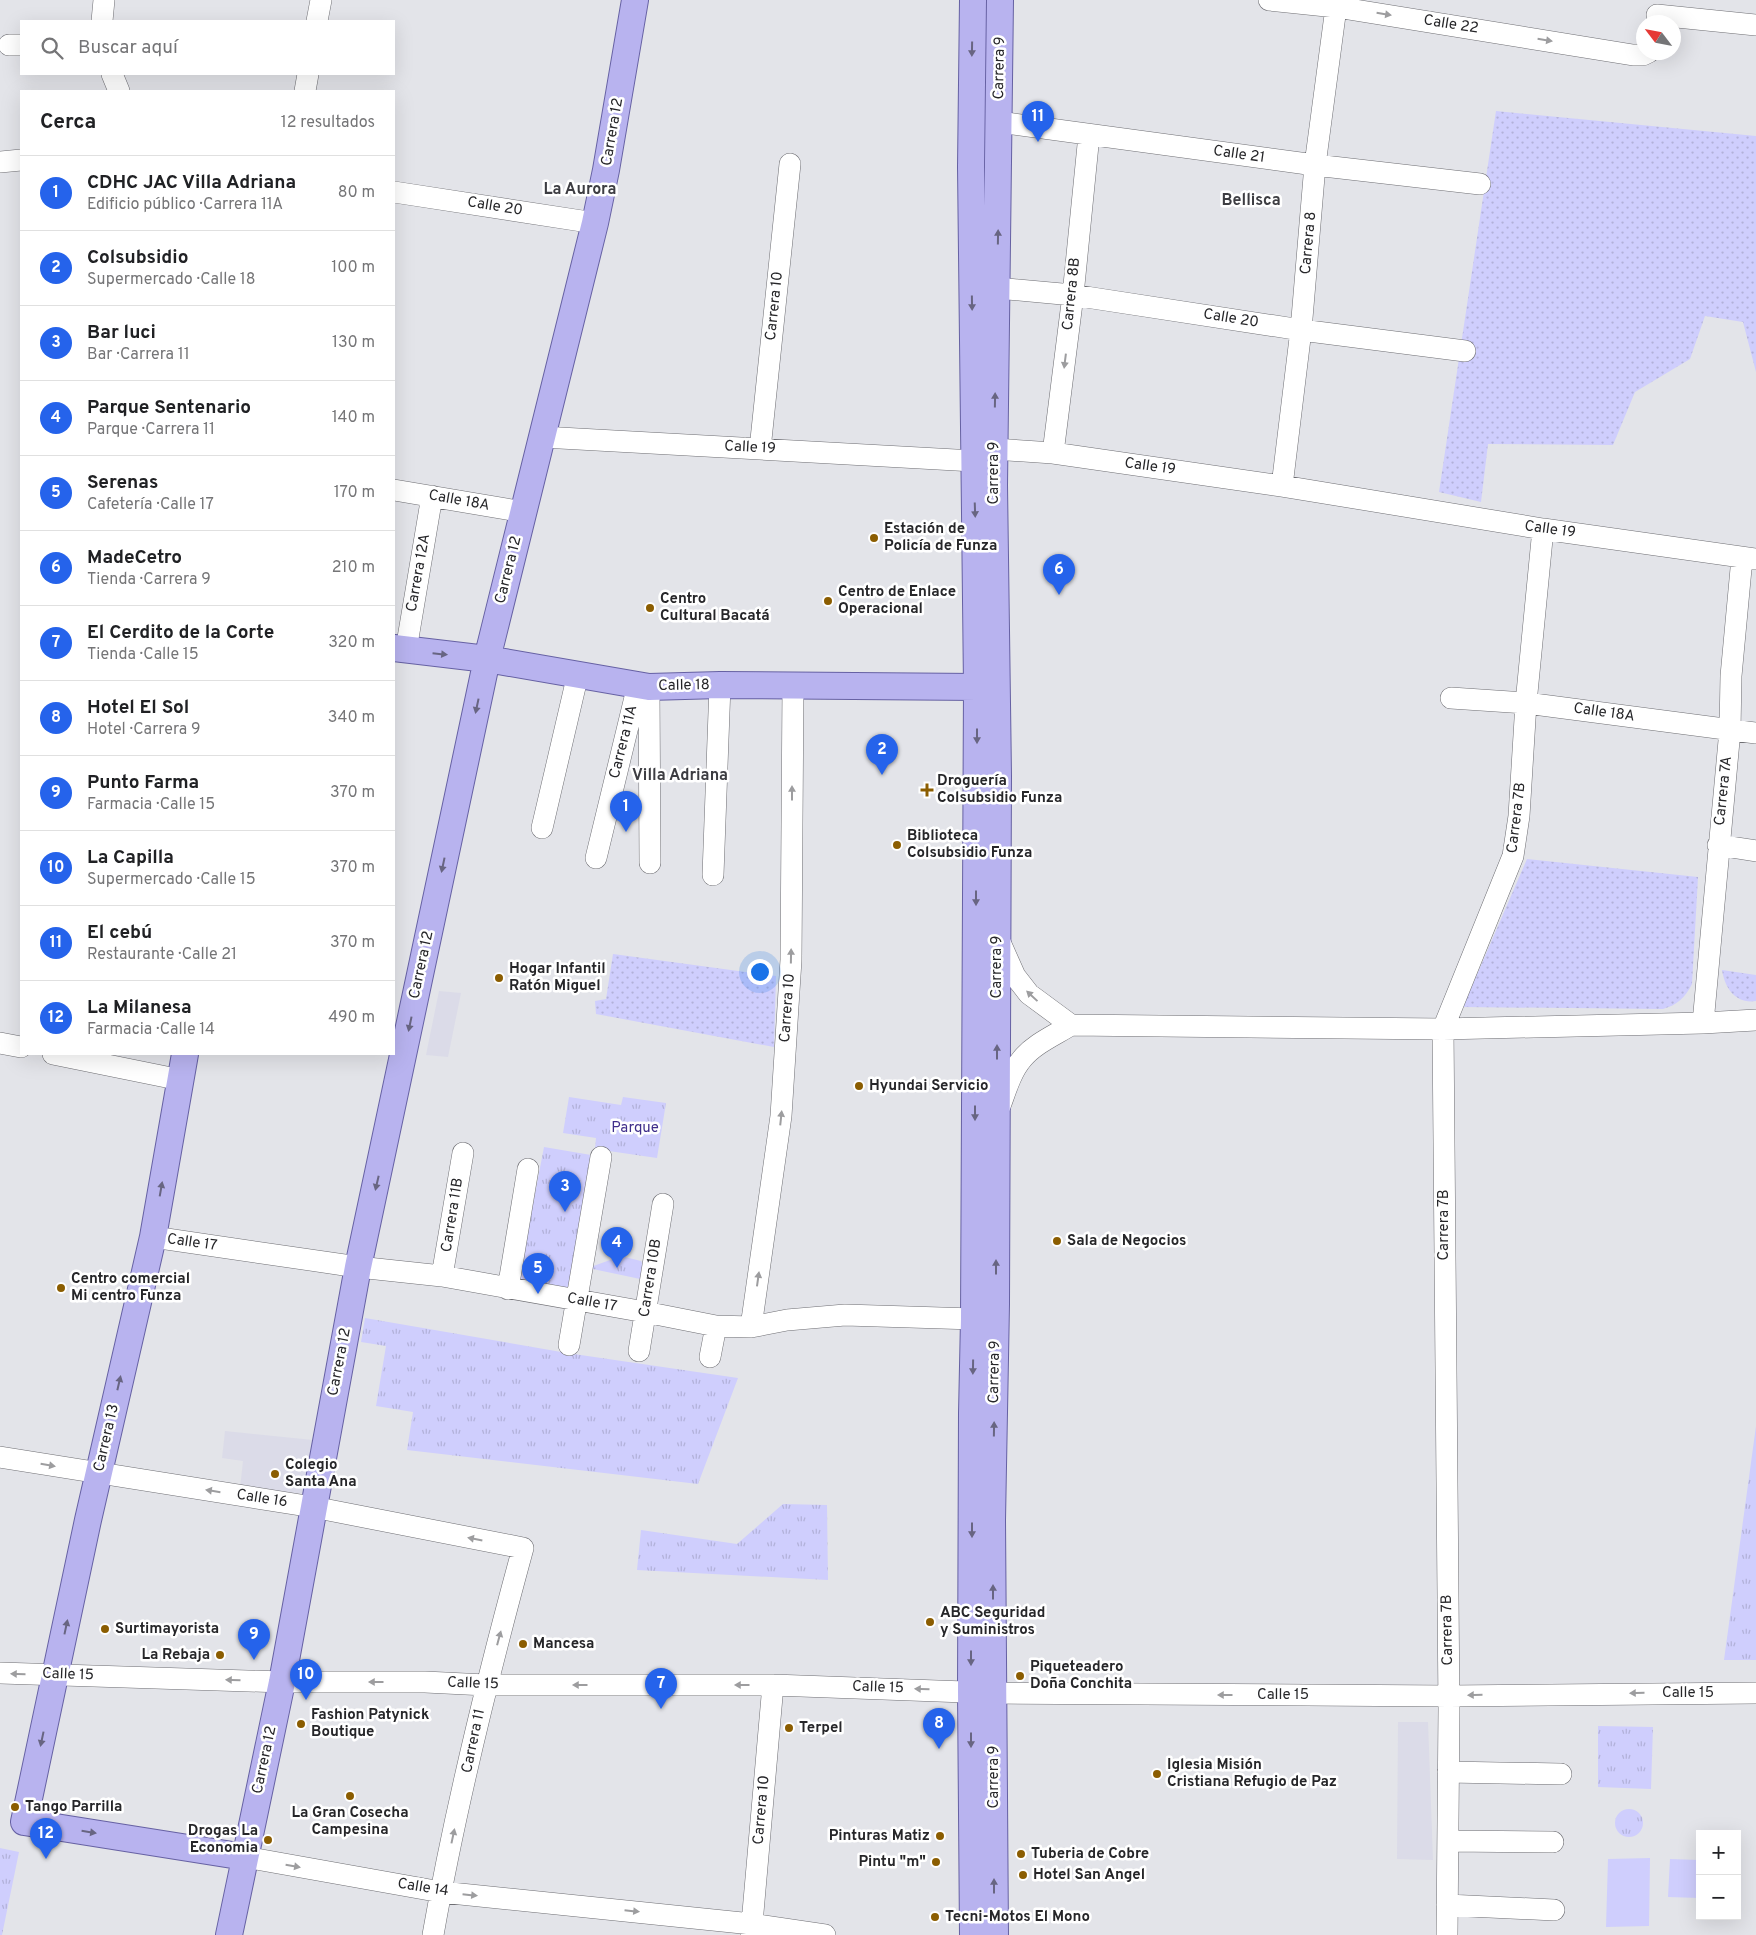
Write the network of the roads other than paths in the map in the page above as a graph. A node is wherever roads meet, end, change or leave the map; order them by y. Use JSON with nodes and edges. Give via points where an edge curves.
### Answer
{"nodes":[{"id":1,"x":104,"y":0,"type":"edge"},
{"id":2,"x":321,"y":0,"type":"edge"},
{"id":3,"x":634,"y":0,"type":"edge"},
{"id":4,"x":973,"y":0,"type":"edge"},
{"id":5,"x":1000,"y":0,"type":"edge"},
{"id":6,"x":1269,"y":0,"type":"edge"},
{"id":7,"x":1336,"y":3,"type":"edge"},
{"id":8,"x":1657,"y":13,"type":"edge"},
{"id":9,"x":102,"y":20,"type":"edge"},
{"id":10,"x":317,"y":20,"type":"edge"},
{"id":11,"x":1756,"y":24,"type":"edge"},
{"id":12,"x":1636,"y":53,"type":"edge"},
{"id":13,"x":112,"y":75,"type":"edge"},
{"id":14,"x":308,"y":75,"type":"edge"},
{"id":15,"x":119,"y":90,"type":"edge"},
{"id":16,"x":305,"y":90,"type":"edge"},
{"id":17,"x":999,"y":122,"type":"junction"},
{"id":18,"x":1090,"y":134,"type":"junction"},
{"id":19,"x":20,"y":160,"type":"edge"},
{"id":20,"x":0,"y":162,"type":"edge"},
{"id":21,"x":790,"y":164,"type":"dead end"},
{"id":22,"x":1315,"y":165,"type":"junction"},
{"id":23,"x":1480,"y":184,"type":"dead end"},
{"id":24,"x":395,"y":192,"type":"edge"},
{"id":25,"x":595,"y":223,"type":"junction"},
{"id":26,"x":997,"y":288,"type":"junction"},
{"id":27,"x":1073,"y":295,"type":"junction"},
{"id":28,"x":1301,"y":330,"type":"junction"},
{"id":29,"x":1465,"y":351,"type":"dead end"},
{"id":30,"x":542,"y":437,"type":"junction"},
{"id":31,"x":760,"y":449,"type":"junction"},
{"id":32,"x":1053,"y":453,"type":"junction"},
{"id":33,"x":984,"y":455,"type":"junction"},
{"id":34,"x":1282,"y":486,"type":"junction"},
{"id":35,"x":395,"y":490,"type":"edge"},
{"id":36,"x":432,"y":496,"type":"junction"},
{"id":37,"x":524,"y":512,"type":"junction"},
{"id":38,"x":1543,"y":529,"type":"junction"},
{"id":39,"x":1749,"y":558,"type":"edge"},
{"id":40,"x":400,"y":649,"type":"edge"},
{"id":41,"x":487,"y":659,"type":"junction"},
{"id":42,"x":578,"y":674,"type":"junction"},
{"id":43,"x":720,"y":685,"type":"junction"},
{"id":44,"x":644,"y":686,"type":"junction"},
{"id":45,"x":793,"y":687,"type":"junction"},
{"id":46,"x":977,"y":687,"type":"junction"},
{"id":47,"x":1451,"y":698,"type":"dead end"},
{"id":48,"x":1526,"y":703,"type":"junction"},
{"id":49,"x":1730,"y":730,"type":"junction"},
{"id":50,"x":1756,"y":733,"type":"edge"},
{"id":51,"x":542,"y":828,"type":"dead end"},
{"id":52,"x":1718,"y":845,"type":"junction"},
{"id":53,"x":1756,"y":851,"type":"edge"},
{"id":54,"x":596,"y":858,"type":"dead end"},
{"id":55,"x":650,"y":863,"type":"dead end"},
{"id":56,"x":713,"y":875,"type":"dead end"},
{"id":57,"x":998,"y":937,"type":"junction"},
{"id":58,"x":1756,"y":1020,"type":"edge"},
{"id":59,"x":1703,"y":1023,"type":"junction"},
{"id":60,"x":1071,"y":1025,"type":"junction"},
{"id":61,"x":1443,"y":1029,"type":"junction"},
{"id":62,"x":0,"y":1043,"type":"edge"},
{"id":63,"x":20,"y":1047,"type":"edge"},
{"id":64,"x":58,"y":1055,"type":"edge"},
{"id":65,"x":185,"y":1055,"type":"edge"},
{"id":66,"x":181,"y":1080,"type":"junction"},
{"id":67,"x":997,"y":1113,"type":"junction"},
{"id":68,"x":463,"y":1153,"type":"dead end"},
{"id":69,"x":601,"y":1157,"type":"dead end"},
{"id":70,"x":528,"y":1169,"type":"dead end"},
{"id":71,"x":663,"y":1204,"type":"dead end"},
{"id":72,"x":153,"y":1237,"type":"junction"},
{"id":73,"x":358,"y":1267,"type":"junction"},
{"id":74,"x":442,"y":1276,"type":"junction"},
{"id":75,"x":508,"y":1289,"type":"junction"},
{"id":76,"x":578,"y":1300,"type":"junction"},
{"id":77,"x":645,"y":1312,"type":"junction"},
{"id":78,"x":974,"y":1319,"type":"junction"},
{"id":79,"x":716,"y":1326,"type":"junction"},
{"id":80,"x":752,"y":1327,"type":"junction"},
{"id":81,"x":570,"y":1345,"type":"dead end"},
{"id":82,"x":639,"y":1351,"type":"dead end"},
{"id":83,"x":710,"y":1357,"type":"dead end"},
{"id":84,"x":0,"y":1457,"type":"edge"},
{"id":85,"x":99,"y":1474,"type":"junction"},
{"id":86,"x":314,"y":1507,"type":"junction"},
{"id":87,"x":523,"y":1548,"type":"joint"},
{"id":88,"x":0,"y":1673,"type":"edge"},
{"id":89,"x":56,"y":1674,"type":"junction"},
{"id":90,"x":282,"y":1682,"type":"junction"},
{"id":91,"x":486,"y":1685,"type":"junction"},
{"id":92,"x":773,"y":1685,"type":"junction"},
{"id":93,"x":982,"y":1692,"type":"junction"},
{"id":94,"x":1756,"y":1693,"type":"edge"},
{"id":95,"x":1449,"y":1696,"type":"junction"},
{"id":96,"x":1448,"y":1772,"type":"junction"},
{"id":97,"x":1561,"y":1774,"type":"dead end"},
{"id":98,"x":24,"y":1822,"type":"joint"},
{"id":99,"x":1448,"y":1841,"type":"junction"},
{"id":100,"x":1553,"y":1842,"type":"dead end"},
{"id":101,"x":245,"y":1857,"type":"junction"},
{"id":102,"x":441,"y":1892,"type":"junction"},
{"id":103,"x":1447,"y":1905,"type":"junction"},
{"id":104,"x":1554,"y":1910,"type":"dead end"},
{"id":105,"x":752,"y":1929,"type":"edge"},
{"id":106,"x":229,"y":1935,"type":"edge"},
{"id":107,"x":434,"y":1935,"type":"edge"},
{"id":108,"x":826,"y":1935,"type":"edge"},
{"id":109,"x":973,"y":1935,"type":"edge"},
{"id":110,"x":995,"y":1935,"type":"edge"},
{"id":111,"x":1447,"y":1935,"type":"edge"}],
"edges":[{"from":1,"to":9,"type":"street"},
{"from":2,"to":10,"type":"street"},
{"from":3,"to":25,"type":"main road","name":"Carrera 12"},
{"from":4,"to":33,"type":"main road","name":"Carrera 9","one_way":true,"via":[[971,167]]},
{"from":5,"to":17,"type":"main road","name":"Carrera 9"},
{"from":6,"to":7,"type":"street","name":"Calle 22"},
{"from":7,"to":12,"type":"street","name":"Calle 22","one_way":true},
{"from":7,"to":22,"type":"street","name":"Carrera 8"},
{"from":8,"to":11,"type":"street"},
{"from":13,"to":15,"type":"street"},
{"from":14,"to":16,"type":"street"},
{"from":17,"to":18,"type":"street","name":"Calle 21"},
{"from":26,"to":17,"type":"main road","name":"Carrera 9","one_way":true},
{"from":18,"to":22,"type":"street","name":"Calle 21"},
{"from":18,"to":27,"type":"street","name":"Carrera 8B"},
{"from":19,"to":20,"type":"street"},
{"from":21,"to":31,"type":"street","name":"Carrera 10"},
{"from":22,"to":23,"type":"street","name":"Calle 21"},
{"from":22,"to":28,"type":"street","name":"Carrera 8"},
{"from":24,"to":25,"type":"street","name":"Calle 20"},
{"from":25,"to":30,"type":"main road","name":"Carrera 12"},
{"from":26,"to":27,"type":"street","name":"Calle 20"},
{"from":33,"to":26,"type":"main road","name":"Carrera 9","one_way":true},
{"from":27,"to":28,"type":"street","name":"Calle 20"},
{"from":27,"to":32,"type":"street","name":"Carrera 8B","one_way":true},
{"from":28,"to":29,"type":"street","name":"Calle 20"},
{"from":28,"to":34,"type":"street","name":"Carrera 8"},
{"from":30,"to":31,"type":"street","name":"Calle 19"},
{"from":30,"to":37,"type":"main road","name":"Carrera 12"},
{"from":31,"to":33,"type":"street","name":"Calle 19"},
{"from":32,"to":33,"type":"street","name":"Calle 19"},
{"from":32,"to":34,"type":"street","name":"Calle 19"},
{"from":33,"to":46,"type":"main road","name":"Carrera 9","one_way":true},
{"from":33,"to":57,"type":"main road","name":"Carrera 9","via":[[998,776]]},
{"from":34,"to":38,"type":"street","name":"Calle 19"},
{"from":35,"to":36,"type":"street","name":"Calle 18A"},
{"from":36,"to":37,"type":"street","name":"Calle 18A"},
{"from":36,"to":40,"type":"street","name":"Carrera 12A"},
{"from":37,"to":41,"type":"main road","name":"Carrera 12"},
{"from":38,"to":39,"type":"street","name":"Calle 19"},
{"from":38,"to":48,"type":"street","name":"Carrera 7B"},
{"from":39,"to":49,"type":"street","name":"Carrera 7A","via":[[1731,676]]},
{"from":40,"to":41,"type":"main road","name":"Calle 18","one_way":true},
{"from":41,"to":42,"type":"main road","name":"Calle 18"},
{"from":41,"to":73,"type":"main road","name":"Carrera 12","one_way":true},
{"from":42,"to":44,"type":"main road","name":"Calle 18"},
{"from":42,"to":51,"type":"street"},
{"from":43,"to":44,"type":"main road","name":"Calle 18"},
{"from":43,"to":45,"type":"main road","name":"Calle 18"},
{"from":43,"to":56,"type":"street"},
{"from":44,"to":54,"type":"street","name":"Carrera 11A"},
{"from":44,"to":55,"type":"street"},
{"from":45,"to":46,"type":"main road","name":"Calle 18"},
{"from":80,"to":45,"type":"street","name":"Carrera 10","one_way":true,"via":[[781,1116],[792,960]]},
{"from":46,"to":78,"type":"main road","name":"Carrera 9","one_way":true},
{"from":47,"to":48,"type":"street","name":"Calle 18A"},
{"from":48,"to":49,"type":"street","name":"Calle 18A"},
{"from":48,"to":61,"type":"street","name":"Carrera 7B","via":[[1519,816],[1513,856]]},
{"from":49,"to":50,"type":"street","name":"Calle 18A"},
{"from":49,"to":52,"type":"street","name":"Carrera 7A"},
{"from":52,"to":53,"type":"street"},
{"from":52,"to":59,"type":"street","name":"Carrera 7A"},
{"from":60,"to":57,"type":"street","one_way":true,"via":[[1029,994],[1015,976]]},
{"from":67,"to":57,"type":"main road","name":"Carrera 9","one_way":true},
{"from":58,"to":59,"type":"street"},
{"from":59,"to":61,"type":"street"},
{"from":60,"to":61,"type":"street"},
{"from":60,"to":67,"type":"street","via":[[1036,1046],[1022,1059]]},
{"from":61,"to":95,"type":"street","name":"Carrera 7B"},
{"from":62,"to":63,"type":"street"},
{"from":64,"to":66,"type":"street"},
{"from":65,"to":66,"type":"main road","name":"Carrera 13"},
{"from":72,"to":66,"type":"main road","name":"Carrera 13","one_way":true},
{"from":93,"to":67,"type":"main road","name":"Carrera 9","one_way":true,"via":[[992,1520]]},
{"from":68,"to":74,"type":"street","name":"Carrera 11B"},
{"from":69,"to":76,"type":"street"},
{"from":70,"to":75,"type":"street"},
{"from":71,"to":77,"type":"street","name":"Carrera 10B"},
{"from":72,"to":73,"type":"street","name":"Calle 17"},
{"from":85,"to":72,"type":"main road","name":"Carrera 13","one_way":true},
{"from":73,"to":74,"type":"street","name":"Calle 17"},
{"from":73,"to":86,"type":"main road","name":"Carrera 12"},
{"from":74,"to":75,"type":"street","name":"Calle 17"},
{"from":75,"to":76,"type":"street","name":"Calle 17"},
{"from":76,"to":77,"type":"street","name":"Calle 17"},
{"from":76,"to":81,"type":"street"},
{"from":77,"to":79,"type":"street","name":"Calle 17"},
{"from":77,"to":82,"type":"street","name":"Carrera 10B"},
{"from":78,"to":80,"type":"street","name":"Calle 17","via":[[845,1315],[786,1320]]},
{"from":78,"to":93,"type":"main road","name":"Carrera 9","one_way":true,"via":[[972,1412]]},
{"from":79,"to":80,"type":"street","name":"Calle 17"},
{"from":79,"to":83,"type":"street"},
{"from":84,"to":85,"type":"street","name":"Calle 16","one_way":true},
{"from":86,"to":85,"type":"street","name":"Calle 16","one_way":true},
{"from":89,"to":85,"type":"main road","name":"Carrera 13","one_way":true},
{"from":87,"to":86,"type":"street","name":"Calle 16","one_way":true},
{"from":86,"to":90,"type":"main road","name":"Carrera 12"},
{"from":91,"to":87,"type":"street","name":"Carrera 11","one_way":true},
{"from":89,"to":88,"type":"street","name":"Calle 15","one_way":true},
{"from":90,"to":89,"type":"street","name":"Calle 15","one_way":true},
{"from":89,"to":98,"type":"main road","name":"Carrera 13","one_way":true},
{"from":91,"to":90,"type":"street","name":"Calle 15","one_way":true},
{"from":90,"to":101,"type":"main road","name":"Carrera 12"},
{"from":92,"to":91,"type":"street","name":"Calle 15","one_way":true},
{"from":102,"to":91,"type":"street","name":"Carrera 11","one_way":true},
{"from":93,"to":92,"type":"street","name":"Calle 15","one_way":true},
{"from":92,"to":105,"type":"street","name":"Carrera 10"},
{"from":95,"to":93,"type":"street","name":"Calle 15","one_way":true},
{"from":93,"to":109,"type":"main road","name":"Carrera 9","one_way":true},
{"from":110,"to":93,"type":"main road","name":"Carrera 9","one_way":true},
{"from":94,"to":95,"type":"street","name":"Calle 15","one_way":true},
{"from":95,"to":96,"type":"street","name":"Carrera 7B"},
{"from":96,"to":97,"type":"street"},
{"from":96,"to":99,"type":"street","name":"Carrera 7B"},
{"from":98,"to":101,"type":"main road","name":"Calle 14","one_way":true},
{"from":99,"to":100,"type":"street"},
{"from":99,"to":103,"type":"street","name":"Carrera 7B"},
{"from":101,"to":102,"type":"street","name":"Calle 14","one_way":true},
{"from":101,"to":106,"type":"main road","name":"Carrera 12"},
{"from":102,"to":105,"type":"street","name":"Calle 14","one_way":true},
{"from":102,"to":107,"type":"street","name":"Carrera 11"},
{"from":103,"to":104,"type":"street"},
{"from":103,"to":111,"type":"street","name":"Carrera 7B"},
{"from":105,"to":108,"type":"street","name":"Calle 14"}]}
